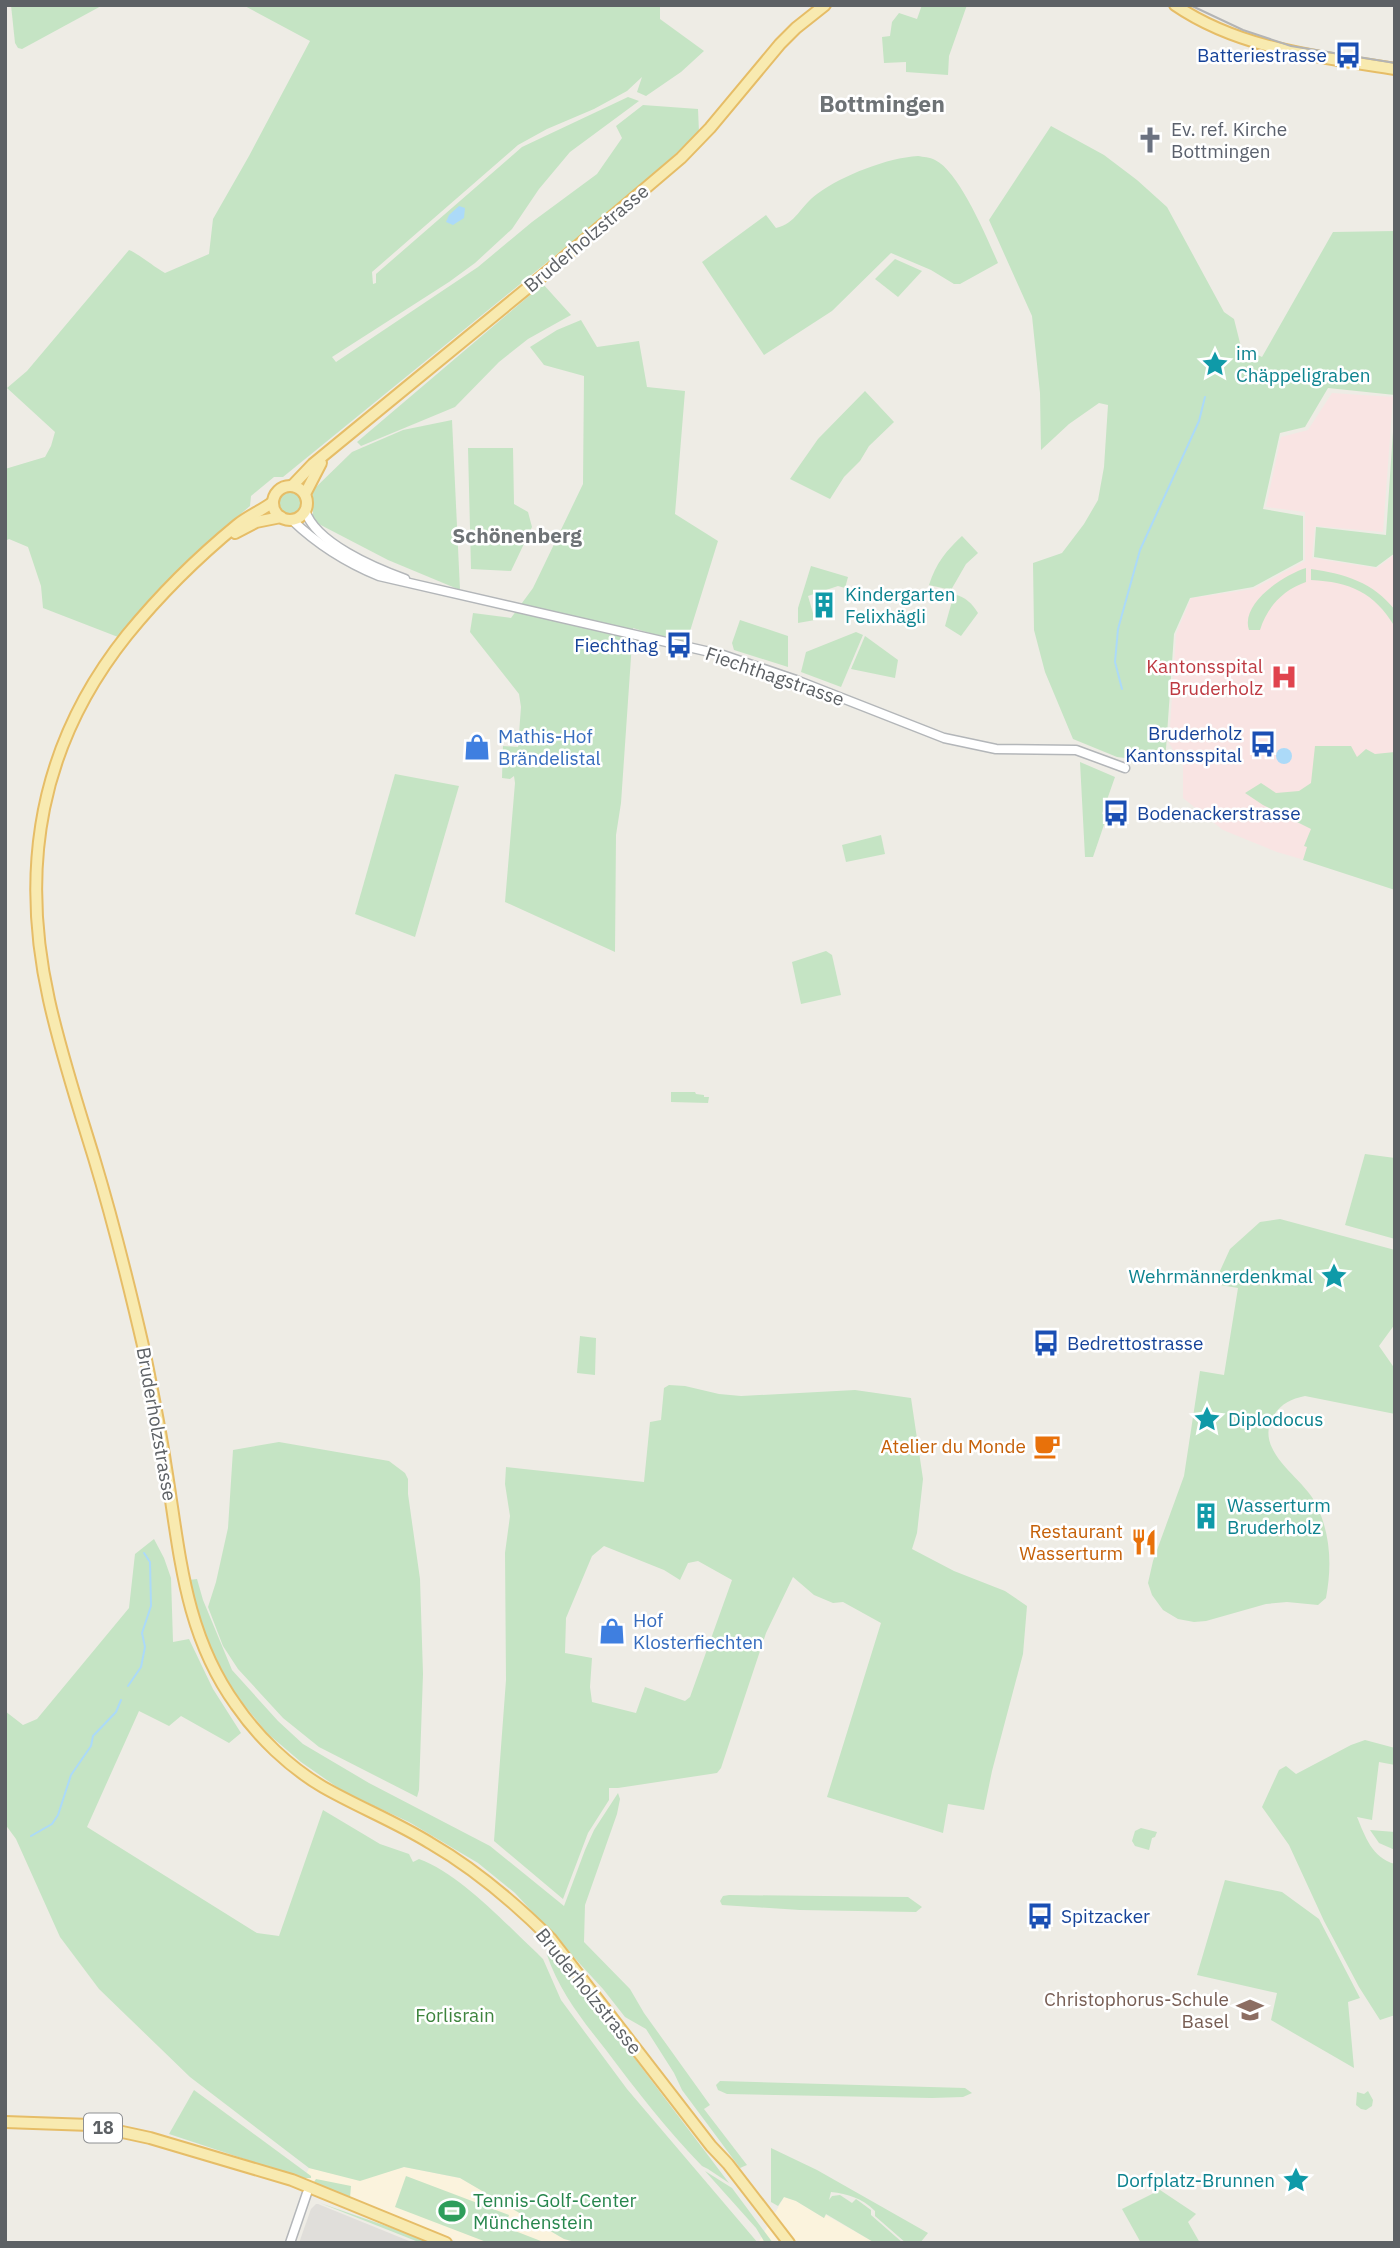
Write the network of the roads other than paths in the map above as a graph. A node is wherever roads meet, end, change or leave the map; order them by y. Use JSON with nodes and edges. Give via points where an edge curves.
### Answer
{"nodes":[{"id":1,"x":825,"y":5,"type":"edge"},
{"id":2,"x":1175,"y":5,"type":"edge"},
{"id":3,"x":1395,"y":69,"type":"edge"},
{"id":4,"x":328,"y":452,"type":"junction"},
{"id":5,"x":292,"y":486,"type":"junction"},
{"id":6,"x":305,"y":494,"type":"junction"},
{"id":7,"x":273,"y":502,"type":"junction"},
{"id":8,"x":305,"y":510,"type":"junction"},
{"id":9,"x":286,"y":519,"type":"junction"},
{"id":10,"x":217,"y":544,"type":"junction"},
{"id":11,"x":420,"y":585,"type":"junction"},
{"id":12,"x":1125,"y":768,"type":"dead end"},
{"id":13,"x":5,"y":2122,"type":"edge"},
{"id":14,"x":711,"y":2146,"type":"junction"},
{"id":15,"x":308,"y":2190,"type":"junction"},
{"id":16,"x":290,"y":2243,"type":"edge"},
{"id":17,"x":446,"y":2243,"type":"edge"},
{"id":18,"x":780,"y":2243,"type":"edge"},
{"id":19,"x":789,"y":2243,"type":"edge"}],
"edges":[{"from":1,"to":4,"type":"main road","name":"Bruderholzstrasse","via":[[780,44],[681,158]]},
{"from":2,"to":3,"type":"main road","via":[[1223,31],[1290,52]]},
{"from":4,"to":5,"type":"main road","name":"Bruderholzstrasse"},
{"from":4,"to":6,"type":"main road","name":"Bruderholzstrasse"},
{"from":5,"to":6,"type":"main road"},
{"from":5,"to":7,"type":"main road","name":"Bruderholzstrasse","via":[[278,490]]},
{"from":6,"to":8,"type":"main road","name":"Bruderholzstrasse"},
{"from":7,"to":9,"type":"main road","via":[[275,512]]},
{"from":7,"to":10,"type":"main road","name":"Bruderholzstrasse","via":[[236,525]]},
{"from":8,"to":9,"type":"main road","name":"Bruderholzstrasse","via":[[301,516]]},
{"from":8,"to":11,"type":"street","name":"Fiechthagstrasse","via":[[316,528],[338,546]]},
{"from":9,"to":10,"type":"main road","name":"Bruderholzstrasse","via":[[267,518]]},
{"from":9,"to":11,"type":"street","name":"Fiechthagstrasse","via":[[350,564]]},
{"from":10,"to":14,"type":"main road","name":"Bruderholzstrasse","via":[[130,632],[87,693],[49,783],[36,861],[36,908],[48,996],[128,1280],[153,1391],[191,1613],[217,1675],[257,1732],[323,1786],[429,1842],[475,1871],[524,1911],[583,1978]]},
{"from":11,"to":12,"type":"street","name":"Fiechthagstrasse","via":[[723,655],[944,738],[996,749],[1076,750]]},
{"from":13,"to":15,"type":"main road","number":"18","via":[[115,2130],[180,2146]]},
{"from":14,"to":18,"type":"main road","name":"Bruderholzstrasse"},
{"from":14,"to":19,"type":"main road","name":"Bruderholzstrasse"},
{"from":15,"to":16,"type":"street"},
{"from":15,"to":17,"type":"main road","number":"18"}]}
